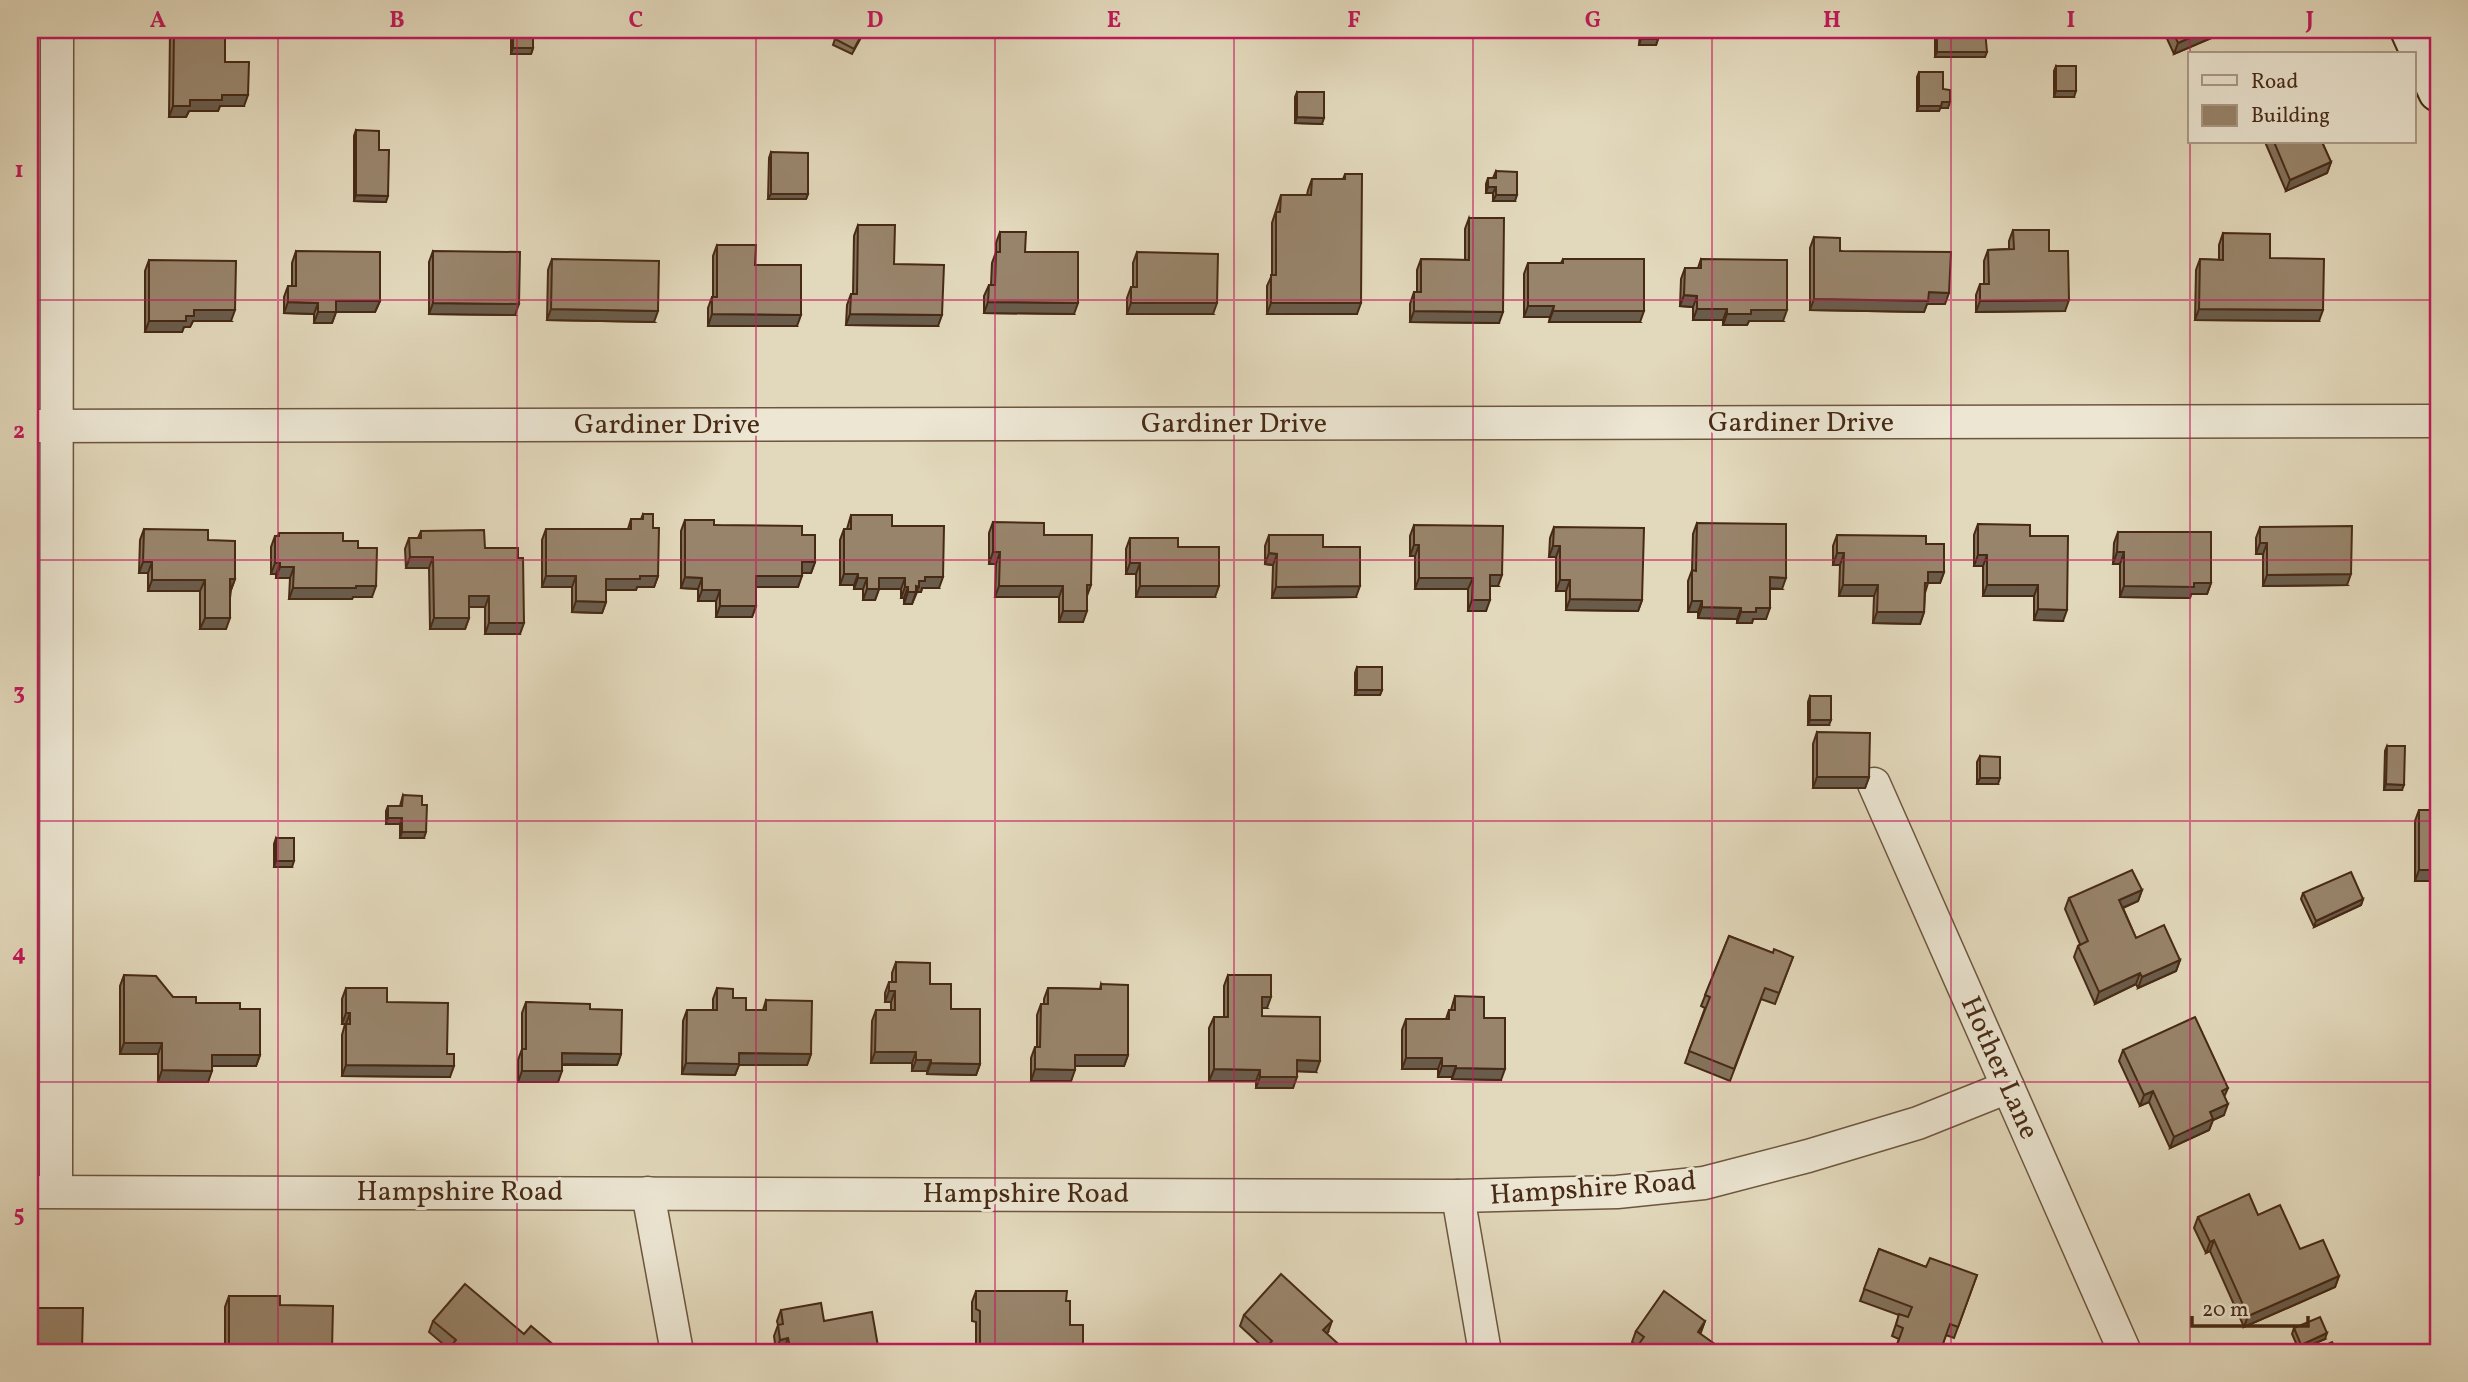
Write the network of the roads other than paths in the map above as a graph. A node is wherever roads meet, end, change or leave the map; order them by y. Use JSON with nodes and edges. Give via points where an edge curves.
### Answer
{"nodes":[{"id":1,"x":57,"y":30,"type":"edge"},
{"id":2,"x":2410,"y":30,"type":"edge"},
{"id":3,"x":2438,"y":92,"type":"edge"},
{"id":4,"x":2438,"y":421,"type":"edge"},
{"id":5,"x":43,"y":426,"type":"edge"},
{"id":6,"x":1874,"y":783,"type":"dead end"},
{"id":7,"x":2008,"y":1087,"type":"junction"},
{"id":8,"x":43,"y":1191,"type":"edge"},
{"id":9,"x":648,"y":1193,"type":"junction"},
{"id":10,"x":1458,"y":1196,"type":"junction"},
{"id":11,"x":677,"y":1352,"type":"edge"},
{"id":12,"x":1485,"y":1352,"type":"edge"},
{"id":13,"x":2125,"y":1352,"type":"edge"}],
"edges":[{"from":1,"to":5,"type":"street"},
{"from":2,"to":3,"type":"main road"},
{"from":4,"to":5,"type":"street","name":"Gardiner Drive"},
{"from":5,"to":8,"type":"street"},
{"from":6,"to":7,"type":"street","name":"Hother Lane"},
{"from":7,"to":10,"type":"street","name":"Hampshire Road","via":[[1919,1123],[1704,1183],[1617,1192]]},
{"from":7,"to":13,"type":"street","name":"Hother Lane"},
{"from":8,"to":9,"type":"street","name":"Hampshire Road"},
{"from":9,"to":10,"type":"street","name":"Hampshire Road"},
{"from":9,"to":11,"type":"street"},
{"from":10,"to":12,"type":"street"}]}
